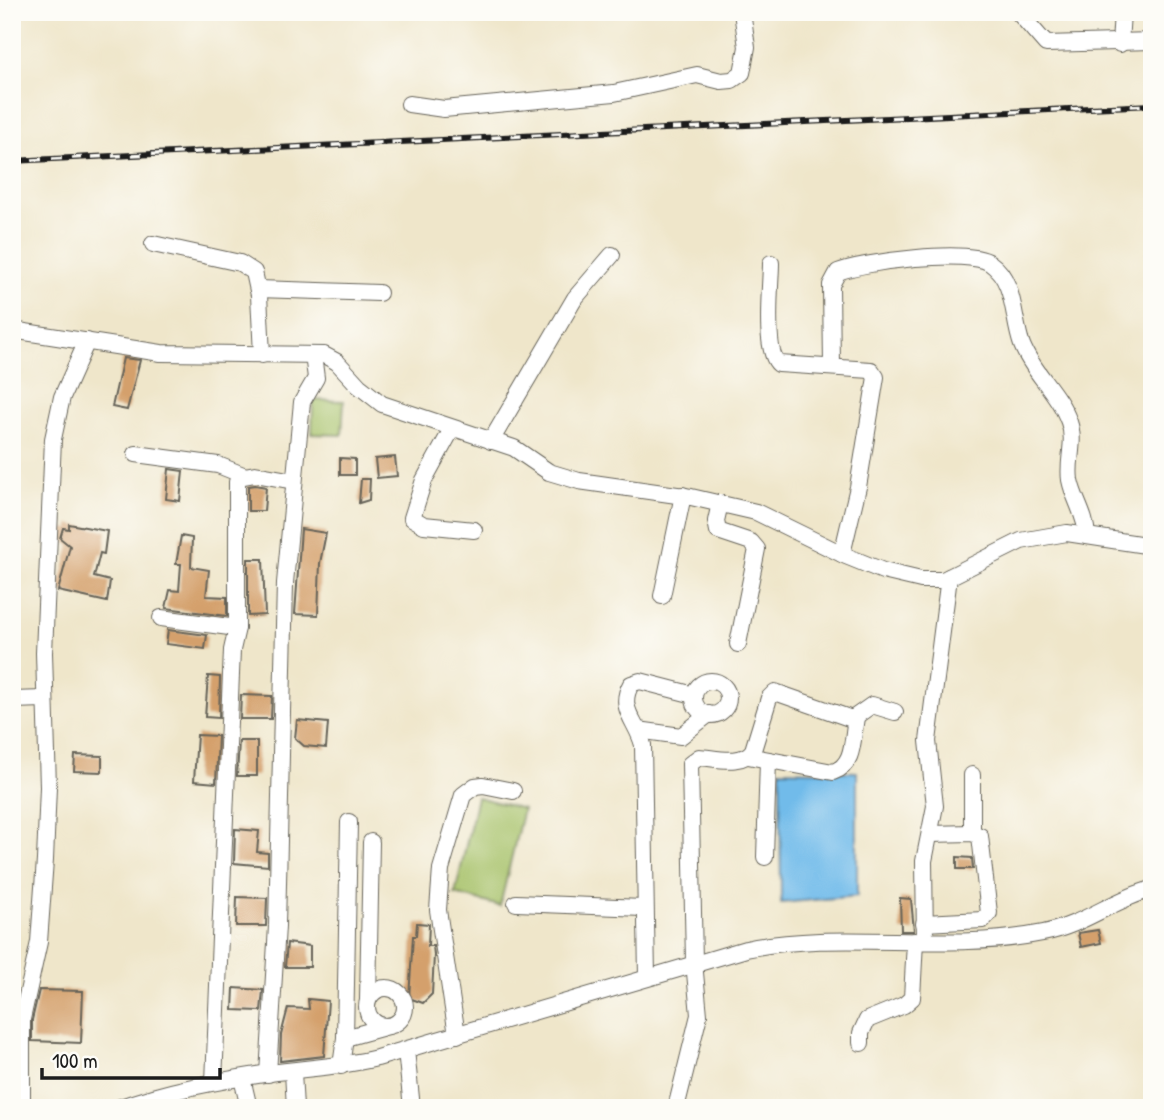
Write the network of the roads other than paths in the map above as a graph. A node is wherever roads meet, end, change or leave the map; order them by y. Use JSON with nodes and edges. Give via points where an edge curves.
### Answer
{"nodes":[{"id":1,"x":742,"y":12,"type":"edge"},
{"id":2,"x":1017,"y":12,"type":"edge"},
{"id":3,"x":1122,"y":12,"type":"edge"},
{"id":4,"x":1152,"y":41,"type":"edge"},
{"id":5,"x":1120,"y":44,"type":"junction"},
{"id":6,"x":409,"y":104,"type":"dead end"},
{"id":7,"x":153,"y":244,"type":"dead end"},
{"id":8,"x":612,"y":255,"type":"dead end"},
{"id":9,"x":771,"y":263,"type":"dead end"},
{"id":10,"x":258,"y":289,"type":"junction"},
{"id":11,"x":379,"y":293,"type":"dead end"},
{"id":12,"x":12,"y":330,"type":"edge"},
{"id":13,"x":87,"y":341,"type":"junction"},
{"id":14,"x":262,"y":355,"type":"junction"},
{"id":15,"x":313,"y":355,"type":"junction"},
{"id":16,"x":832,"y":367,"type":"junction"},
{"id":17,"x":452,"y":429,"type":"junction"},
{"id":18,"x":491,"y":442,"type":"junction"},
{"id":19,"x":136,"y":454,"type":"dead end"},
{"id":20,"x":243,"y":475,"type":"junction"},
{"id":21,"x":294,"y":481,"type":"junction"},
{"id":22,"x":683,"y":495,"type":"junction"},
{"id":23,"x":720,"y":503,"type":"junction"},
{"id":24,"x":474,"y":530,"type":"dead end"},
{"id":25,"x":1087,"y":536,"type":"junction"},
{"id":26,"x":1152,"y":546,"type":"edge"},
{"id":27,"x":842,"y":554,"type":"junction"},
{"id":28,"x":949,"y":577,"type":"junction"},
{"id":29,"x":662,"y":596,"type":"dead end"},
{"id":30,"x":162,"y":618,"type":"dead end"},
{"id":31,"x":237,"y":628,"type":"junction"},
{"id":32,"x":738,"y":644,"type":"dead end"},
{"id":33,"x":694,"y":695,"type":"junction"},
{"id":34,"x":45,"y":699,"type":"junction"},
{"id":35,"x":12,"y":700,"type":"edge"},
{"id":36,"x":895,"y":712,"type":"dead end"},
{"id":37,"x":709,"y":714,"type":"junction"},
{"id":38,"x":856,"y":718,"type":"junction"},
{"id":39,"x":638,"y":730,"type":"junction"},
{"id":40,"x":748,"y":757,"type":"junction"},
{"id":41,"x":768,"y":760,"type":"junction"},
{"id":42,"x":972,"y":775,"type":"dead end"},
{"id":43,"x":513,"y":791,"type":"dead end"},
{"id":44,"x":349,"y":822,"type":"dead end"},
{"id":45,"x":972,"y":833,"type":"junction"},
{"id":46,"x":930,"y":834,"type":"junction"},
{"id":47,"x":371,"y":842,"type":"dead end"},
{"id":48,"x":765,"y":857,"type":"dead end"},
{"id":49,"x":1152,"y":889,"type":"edge"},
{"id":50,"x":516,"y":903,"type":"dead end"},
{"id":51,"x":643,"y":908,"type":"junction"},
{"id":52,"x":925,"y":923,"type":"junction"},
{"id":53,"x":920,"y":941,"type":"junction"},
{"id":54,"x":694,"y":962,"type":"junction"},
{"id":55,"x":647,"y":977,"type":"junction"},
{"id":56,"x":368,"y":1006,"type":"junction"},
{"id":57,"x":391,"y":1026,"type":"junction"},
{"id":58,"x":366,"y":1032,"type":"junction"},
{"id":59,"x":457,"y":1035,"type":"junction"},
{"id":60,"x":345,"y":1038,"type":"junction"},
{"id":61,"x":861,"y":1043,"type":"dead end"},
{"id":62,"x":406,"y":1050,"type":"junction"},
{"id":63,"x":341,"y":1066,"type":"junction"},
{"id":64,"x":293,"y":1072,"type":"junction"},
{"id":65,"x":268,"y":1074,"type":"junction"},
{"id":66,"x":242,"y":1077,"type":"junction"},
{"id":67,"x":214,"y":1082,"type":"junction"},
{"id":68,"x":22,"y":1098,"type":"dead end"},
{"id":69,"x":118,"y":1108,"type":"edge"},
{"id":70,"x":249,"y":1108,"type":"edge"},
{"id":71,"x":295,"y":1108,"type":"edge"},
{"id":72,"x":412,"y":1108,"type":"edge"},
{"id":73,"x":676,"y":1108,"type":"edge"}],
"edges":[{"from":1,"to":6,"type":"street","via":[[747,47],[742,73],[732,80],[697,75],[614,93],[444,109]]},
{"from":2,"to":5,"type":"street","via":[[1046,44]]},
{"from":3,"to":5,"type":"street"},
{"from":4,"to":5,"type":"street"},
{"from":7,"to":10,"type":"street","via":[[240,263],[254,272]]},
{"from":8,"to":18,"type":"street","via":[[575,298]]},
{"from":9,"to":16,"type":"street","via":[[770,347],[775,360]]},
{"from":10,"to":11,"type":"street"},
{"from":10,"to":14,"type":"street"},
{"from":12,"to":13,"type":"street"},
{"from":13,"to":14,"type":"street","via":[[161,354]]},
{"from":13,"to":34,"type":"street","via":[[62,397],[52,439]]},
{"from":14,"to":15,"type":"street"},
{"from":15,"to":17,"type":"street","via":[[337,362],[382,404]]},
{"from":15,"to":21,"type":"street","via":[[316,378],[302,402]]},
{"from":16,"to":25,"type":"street","via":[[831,285],[838,272],[916,258],[987,261],[1003,276],[1023,348],[1069,422],[1073,442],[1070,480]]},
{"from":16,"to":27,"type":"street","via":[[871,370],[876,377]]},
{"from":17,"to":18,"type":"street"},
{"from":17,"to":24,"type":"street","via":[[424,480],[412,518],[424,525]]},
{"from":18,"to":22,"type":"street","via":[[514,448],[562,477]]},
{"from":19,"to":20,"type":"street","via":[[218,465]]},
{"from":20,"to":21,"type":"street"},
{"from":20,"to":31,"type":"street","via":[[237,482]]},
{"from":21,"to":65,"type":"street","via":[[285,583],[277,926]]},
{"from":22,"to":23,"type":"street"},
{"from":22,"to":29,"type":"street"},
{"from":23,"to":27,"type":"street","via":[[756,512]]},
{"from":23,"to":32,"type":"street","via":[[718,531],[751,542],[757,549]]},
{"from":25,"to":26,"type":"street"},
{"from":25,"to":28,"type":"street","via":[[1054,534],[1021,541]]},
{"from":27,"to":28,"type":"street","via":[[921,580]]},
{"from":28,"to":46,"type":"street","via":[[928,741],[935,806]]},
{"from":30,"to":31,"type":"street"},
{"from":31,"to":67,"type":"street","via":[[231,676]]},
{"from":33,"to":37,"type":"street","via":[[696,706]]},
{"from":33,"to":37,"type":"street","via":[[704,682],[715,681],[724,687],[724,708]]},
{"from":33,"to":39,"type":"street","via":[[640,681],[631,684],[625,706]]},
{"from":34,"to":35,"type":"street"},
{"from":34,"to":68,"type":"street","via":[[45,860],[39,942],[22,1019]]},
{"from":36,"to":38,"type":"street","via":[[872,705]]},
{"from":37,"to":39,"type":"street","via":[[681,736]]},
{"from":38,"to":40,"type":"street","via":[[775,692]]},
{"from":38,"to":41,"type":"street","via":[[848,761],[839,770]]},
{"from":39,"to":51,"type":"street","via":[[643,745]]},
{"from":40,"to":41,"type":"street"},
{"from":40,"to":54,"type":"street","via":[[699,757],[690,764]]},
{"from":41,"to":48,"type":"street"},
{"from":42,"to":45,"type":"street"},
{"from":43,"to":59,"type":"street","via":[[483,785],[463,795],[441,869],[438,910]]},
{"from":44,"to":60,"type":"street"},
{"from":45,"to":46,"type":"street"},
{"from":45,"to":52,"type":"street","via":[[982,839],[988,916]]},
{"from":46,"to":52,"type":"street","via":[[924,861]]},
{"from":47,"to":56,"type":"street"},
{"from":49,"to":53,"type":"street","via":[[1046,933]]},
{"from":50,"to":51,"type":"street"},
{"from":51,"to":55,"type":"street"},
{"from":52,"to":53,"type":"street"},
{"from":53,"to":54,"type":"street","via":[[782,943]]},
{"from":53,"to":61,"type":"street","via":[[912,998],[867,1020]]},
{"from":54,"to":55,"type":"street"},
{"from":54,"to":73,"type":"street","via":[[699,1015]]},
{"from":55,"to":59,"type":"street"},
{"from":56,"to":57,"type":"street","via":[[374,1022]]},
{"from":56,"to":57,"type":"street","via":[[383,988],[401,995],[404,1014]]},
{"from":56,"to":58,"type":"street"},
{"from":57,"to":58,"type":"street"},
{"from":58,"to":60,"type":"street"},
{"from":59,"to":62,"type":"street"},
{"from":60,"to":63,"type":"street"},
{"from":62,"to":63,"type":"street"},
{"from":62,"to":72,"type":"street"},
{"from":63,"to":64,"type":"street"},
{"from":64,"to":65,"type":"street"},
{"from":64,"to":71,"type":"street"},
{"from":65,"to":66,"type":"street"},
{"from":66,"to":67,"type":"street"},
{"from":66,"to":70,"type":"street"},
{"from":67,"to":69,"type":"street"}]}
